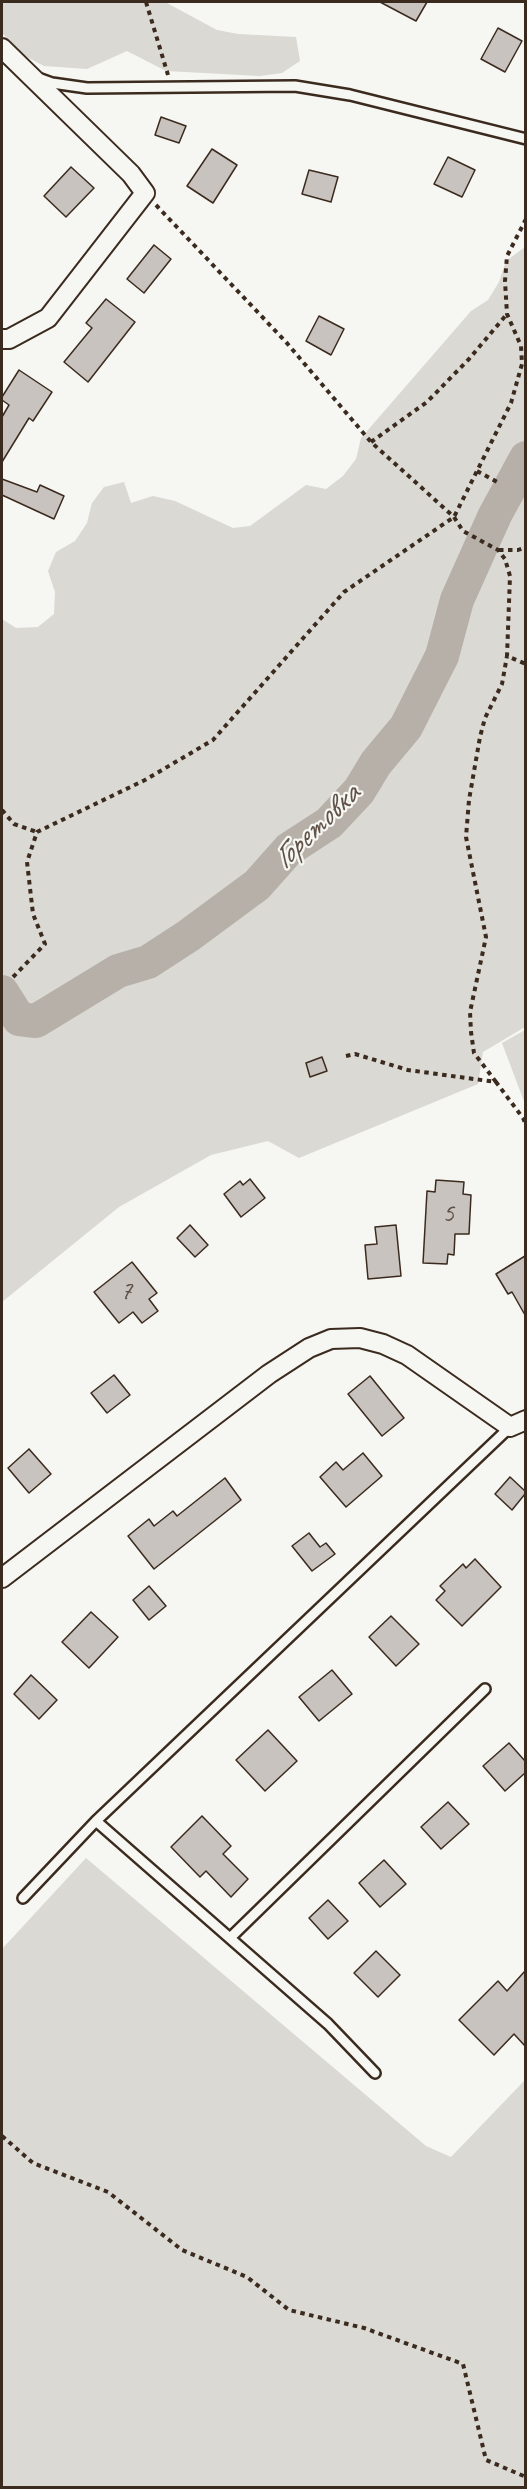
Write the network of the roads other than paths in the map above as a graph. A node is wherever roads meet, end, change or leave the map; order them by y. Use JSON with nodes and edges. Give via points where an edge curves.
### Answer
{"nodes":[{"id":1,"x":2,"y":48,"type":"edge"},
{"id":2,"x":27,"y":73,"type":"junction"},
{"id":3,"x":525,"y":139,"type":"edge"},
{"id":4,"x":2,"y":339,"type":"edge"},
{"id":5,"x":518,"y":1424,"type":"edge"},
{"id":6,"x":2,"y":1578,"type":"edge"},
{"id":7,"x":485,"y":1689,"type":"dead end"},
{"id":8,"x":96,"y":1821,"type":"junction"},
{"id":9,"x":23,"y":1898,"type":"dead end"},
{"id":10,"x":230,"y":1938,"type":"junction"},
{"id":11,"x":375,"y":2073,"type":"dead end"}],
"edges":[{"from":1,"to":2,"type":"street"},
{"from":2,"to":3,"type":"lane","via":[[52,83],[87,88],[295,87],[350,95]]},
{"from":2,"to":4,"type":"street","via":[[131,174],[145,193],[48,318]]},
{"from":5,"to":6,"type":"street","via":[[383,1344],[360,1338],[331,1339],[269,1374]]},
{"from":5,"to":8,"type":"lane"},
{"from":7,"to":10,"type":"lane"},
{"from":8,"to":9,"type":"lane"},
{"from":8,"to":10,"type":"lane"},
{"from":10,"to":11,"type":"lane","via":[[328,2024]]}]}
